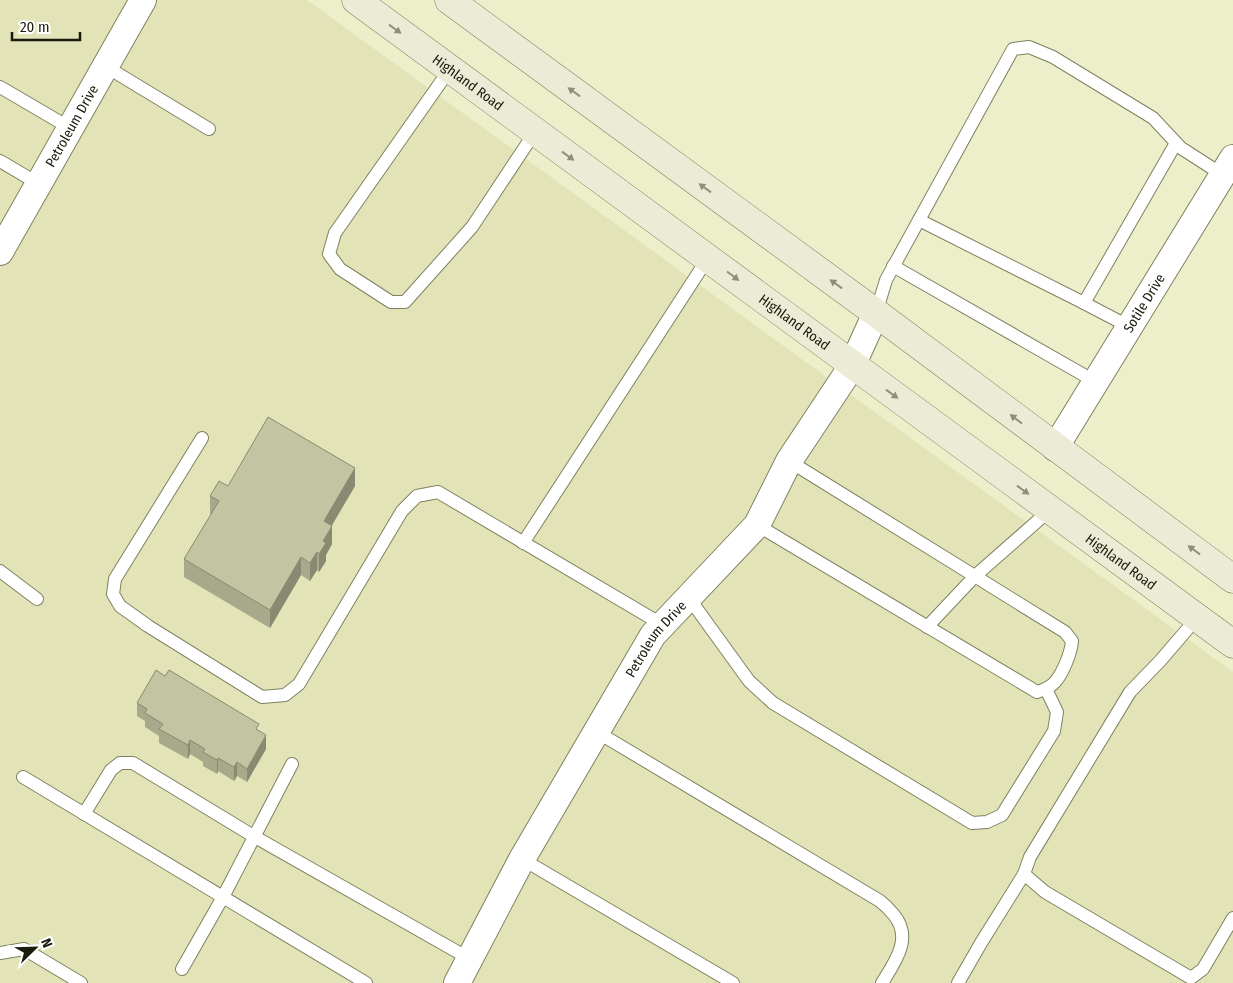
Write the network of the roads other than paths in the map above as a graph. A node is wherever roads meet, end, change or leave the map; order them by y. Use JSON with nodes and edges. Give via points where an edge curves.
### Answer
{"nodes":[{"id":1,"x":143,"y":0,"type":"edge"},
{"id":2,"x":356,"y":0,"type":"edge"},
{"id":3,"x":449,"y":0,"type":"edge"},
{"id":4,"x":105,"y":66,"type":"junction"},
{"id":5,"x":450,"y":69,"type":"junction"},
{"id":6,"x":0,"y":87,"type":"edge"},
{"id":7,"x":70,"y":128,"type":"junction"},
{"id":8,"x":209,"y":129,"type":"dead end"},
{"id":9,"x":535,"y":132,"type":"junction"},
{"id":10,"x":1176,"y":143,"type":"junction"},
{"id":11,"x":0,"y":161,"type":"edge"},
{"id":12,"x":1228,"y":166,"type":"edge"},
{"id":13,"x":39,"y":184,"type":"junction"},
{"id":14,"x":919,"y":220,"type":"junction"},
{"id":15,"x":2,"y":246,"type":"edge"},
{"id":16,"x":708,"y":258,"type":"junction"},
{"id":17,"x":894,"y":266,"type":"junction"},
{"id":18,"x":1084,"y":303,"type":"junction"},
{"id":19,"x":876,"y":313,"type":"junction"},
{"id":20,"x":1130,"y":327,"type":"junction"},
{"id":21,"x":852,"y":366,"type":"junction"},
{"id":22,"x":1096,"y":382,"type":"junction"},
{"id":23,"x":202,"y":438,"type":"dead end"},
{"id":24,"x":1056,"y":448,"type":"junction"},
{"id":25,"x":788,"y":461,"type":"junction"},
{"id":26,"x":1050,"y":510,"type":"junction"},
{"id":27,"x":756,"y":525,"type":"junction"},
{"id":28,"x":523,"y":543,"type":"junction"},
{"id":29,"x":0,"y":571,"type":"edge"},
{"id":30,"x":975,"y":576,"type":"junction"},
{"id":31,"x":1233,"y":579,"type":"edge"},
{"id":32,"x":689,"y":598,"type":"junction"},
{"id":33,"x":37,"y":599,"type":"dead end"},
{"id":34,"x":1197,"y":618,"type":"junction"},
{"id":35,"x":663,"y":625,"type":"junction"},
{"id":36,"x":927,"y":626,"type":"junction"},
{"id":37,"x":1233,"y":644,"type":"edge"},
{"id":38,"x":1046,"y":689,"type":"junction"},
{"id":39,"x":597,"y":732,"type":"junction"},
{"id":40,"x":292,"y":764,"type":"dead end"},
{"id":41,"x":23,"y":777,"type":"dead end"},
{"id":42,"x":84,"y":814,"type":"junction"},
{"id":43,"x":255,"y":836,"type":"junction"},
{"id":44,"x":522,"y":859,"type":"junction"},
{"id":45,"x":1024,"y":874,"type":"junction"},
{"id":46,"x":223,"y":897,"type":"junction"},
{"id":47,"x":1233,"y":918,"type":"edge"},
{"id":48,"x":0,"y":953,"type":"edge"},
{"id":49,"x":470,"y":959,"type":"junction"},
{"id":50,"x":182,"y":969,"type":"dead end"},
{"id":51,"x":80,"y":983,"type":"edge"},
{"id":52,"x":366,"y":983,"type":"edge"},
{"id":53,"x":457,"y":983,"type":"edge"},
{"id":54,"x":733,"y":983,"type":"edge"},
{"id":55,"x":882,"y":983,"type":"edge"},
{"id":56,"x":958,"y":983,"type":"edge"}],
"edges":[{"from":1,"to":4,"type":"street","name":"Petroleum Drive"},
{"from":2,"to":5,"type":"main road","name":"Highland Road","one_way":true},
{"from":19,"to":3,"type":"main road","one_way":true},
{"from":4,"to":7,"type":"street","name":"Petroleum Drive"},
{"from":4,"to":8,"type":"lane"},
{"from":5,"to":9,"type":"main road","name":"Highland Road"},
{"from":5,"to":9,"type":"lane","via":[[335,233],[329,254],[340,268],[391,302],[405,302],[472,227]]},
{"from":6,"to":7,"type":"lane"},
{"from":7,"to":13,"type":"street","name":"Petroleum Drive"},
{"from":9,"to":16,"type":"main road","name":"Highland Road","one_way":true},
{"from":10,"to":12,"type":"lane"},
{"from":10,"to":14,"type":"lane","via":[[1153,118],[1054,58],[1030,47],[1012,49]]},
{"from":10,"to":18,"type":"lane"},
{"from":11,"to":13,"type":"lane"},
{"from":12,"to":20,"type":"street","name":"Sotile Drive"},
{"from":13,"to":15,"type":"street","name":"Petroleum Drive"},
{"from":14,"to":17,"type":"lane"},
{"from":14,"to":18,"type":"lane"},
{"from":16,"to":21,"type":"main road","name":"Highland Road","one_way":true},
{"from":16,"to":28,"type":"lane"},
{"from":17,"to":19,"type":"lane"},
{"from":17,"to":22,"type":"lane"},
{"from":18,"to":20,"type":"lane"},
{"from":19,"to":21,"type":"street","name":"Petroleum Drive"},
{"from":24,"to":19,"type":"main road","one_way":true},
{"from":20,"to":22,"type":"street","name":"Sotile Drive"},
{"from":21,"to":25,"type":"street","name":"Petroleum Drive"},
{"from":21,"to":26,"type":"main road","name":"Highland Road","one_way":true},
{"from":22,"to":24,"type":"street","name":"Sotile Drive"},
{"from":23,"to":28,"type":"lane","via":[[115,579],[114,594],[120,606],[148,626],[262,697],[286,695],[299,684],[402,511],[417,496],[438,492]]},
{"from":31,"to":24,"type":"main road","one_way":true},
{"from":25,"to":27,"type":"street","name":"Petroleum Drive"},
{"from":25,"to":30,"type":"lane"},
{"from":26,"to":30,"type":"lane"},
{"from":26,"to":34,"type":"main road","name":"Highland Road"},
{"from":27,"to":32,"type":"street","name":"Petroleum Drive"},
{"from":27,"to":36,"type":"lane"},
{"from":28,"to":35,"type":"lane"},
{"from":29,"to":33,"type":"lane"},
{"from":30,"to":36,"type":"lane"},
{"from":30,"to":38,"type":"lane","via":[[1065,632],[1072,641],[1071,652],[1054,682]]},
{"from":32,"to":35,"type":"street","name":"Petroleum Drive"},
{"from":32,"to":38,"type":"lane","via":[[750,681],[773,702],[972,823],[987,822],[1002,815],[1054,731],[1057,712]]},
{"from":34,"to":37,"type":"main road","name":"Highland Road"},
{"from":34,"to":45,"type":"lane","via":[[1130,692],[1030,857]]},
{"from":35,"to":39,"type":"street","name":"Petroleum Drive","via":[[653,635]]},
{"from":36,"to":38,"type":"lane","via":[[1036,692]]},
{"from":39,"to":44,"type":"street","name":"Petroleum Drive"},
{"from":39,"to":55,"type":"lane","via":[[880,901],[895,916],[904,935],[900,954]]},
{"from":40,"to":43,"type":"lane"},
{"from":41,"to":42,"type":"lane"},
{"from":42,"to":43,"type":"lane","via":[[111,770],[120,763],[133,763]]},
{"from":42,"to":46,"type":"lane"},
{"from":43,"to":46,"type":"lane"},
{"from":43,"to":49,"type":"lane"},
{"from":44,"to":49,"type":"street","name":"Petroleum Drive"},
{"from":44,"to":54,"type":"lane"},
{"from":45,"to":47,"type":"lane","via":[[1045,892],[1191,978],[1202,969]]},
{"from":45,"to":56,"type":"lane"},
{"from":46,"to":50,"type":"lane"},
{"from":46,"to":52,"type":"lane"},
{"from":48,"to":51,"type":"lane","via":[[24,950]]},
{"from":49,"to":53,"type":"street","name":"Petroleum Drive"}]}
